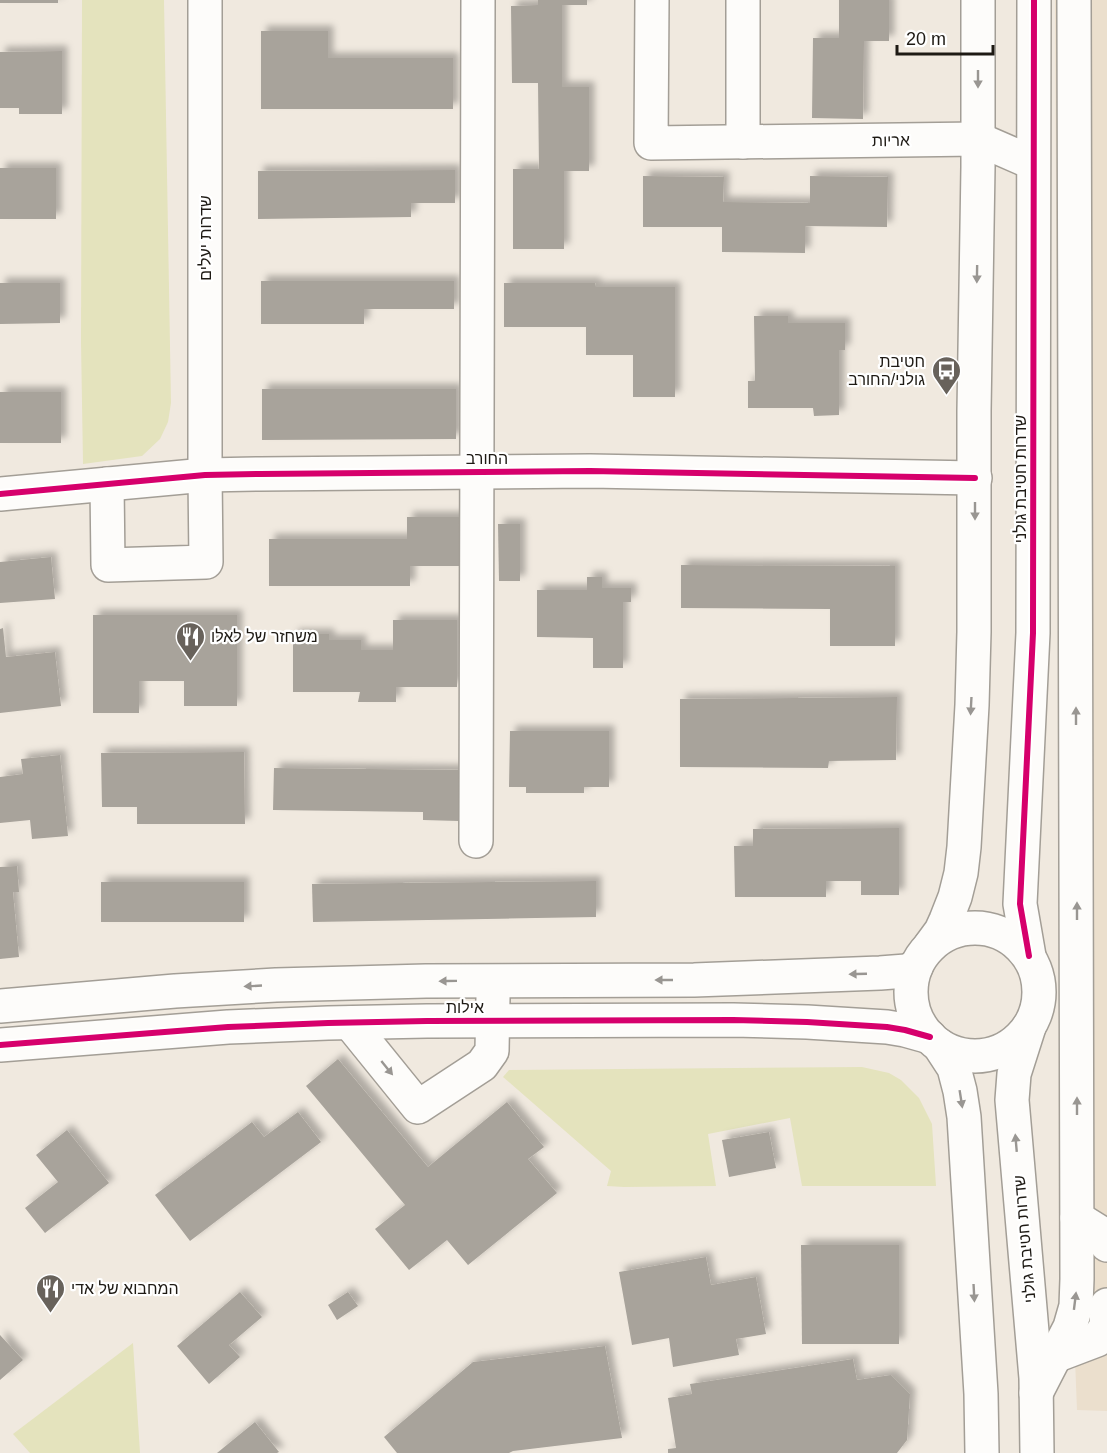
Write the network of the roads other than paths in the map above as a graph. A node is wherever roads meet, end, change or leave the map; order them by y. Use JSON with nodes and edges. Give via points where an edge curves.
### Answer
{"nodes":[{"id":1,"x":205,"y":0,"type":"edge"},
{"id":2,"x":478,"y":0,"type":"edge"},
{"id":3,"x":652,"y":0,"type":"edge"},
{"id":4,"x":743,"y":0,"type":"edge"},
{"id":5,"x":978,"y":0,"type":"edge"},
{"id":6,"x":1034,"y":0,"type":"edge"},
{"id":7,"x":1074,"y":0,"type":"edge"},
{"id":8,"x":978,"y":139,"type":"junction"},
{"id":9,"x":743,"y":142,"type":"junction"},
{"id":10,"x":1033,"y":163,"type":"junction"},
{"id":11,"x":477,"y":471,"type":"junction"},
{"id":12,"x":205,"y":475,"type":"junction"},
{"id":13,"x":975,"y":478,"type":"junction"},
{"id":14,"x":107,"y":484,"type":"junction"},
{"id":15,"x":0,"y":494,"type":"edge"},
{"id":16,"x":476,"y":841,"type":"dead end"},
{"id":17,"x":1029,"y":956,"type":"junction"},
{"id":18,"x":923,"y":957,"type":"junction"},
{"id":19,"x":494,"y":981,"type":"junction"},
{"id":20,"x":0,"y":1006,"type":"edge"},
{"id":21,"x":492,"y":1020,"type":"junction"},
{"id":22,"x":350,"y":1023,"type":"junction"},
{"id":23,"x":1029,"y":1028,"type":"junction"},
{"id":24,"x":935,"y":1041,"type":"junction"},
{"id":25,"x":0,"y":1046,"type":"edge"},
{"id":26,"x":1077,"y":1218,"type":"junction"},
{"id":27,"x":1107,"y":1245,"type":"edge"},
{"id":28,"x":1107,"y":1305,"type":"edge"},
{"id":29,"x":1055,"y":1356,"type":"junction"},
{"id":30,"x":1036,"y":1393,"type":"junction"},
{"id":31,"x":982,"y":1453,"type":"edge"},
{"id":32,"x":1038,"y":1453,"type":"edge"}],
"edges":[{"from":1,"to":12,"type":"street","name":"שדרות יעלים"},
{"from":2,"to":11,"type":"street"},
{"from":3,"to":9,"type":"street","name":"אריות","via":[[651,142]]},
{"from":4,"to":9,"type":"street"},
{"from":5,"to":8,"type":"street","one_way":true},
{"from":6,"to":10,"type":"street","name":"שדרות חטיבת גולני"},
{"from":26,"to":7,"type":"street","one_way":true},
{"from":8,"to":9,"type":"street","name":"אריות"},
{"from":8,"to":10,"type":"street","name":"אריות"},
{"from":8,"to":13,"type":"street","one_way":true},
{"from":10,"to":17,"type":"street","name":"שדרות חטיבת גולני","via":[[1033,633],[1020,904]]},
{"from":11,"to":12,"type":"street","name":"החורב"},
{"from":11,"to":13,"type":"street","name":"החורב"},
{"from":11,"to":16,"type":"street"},
{"from":12,"to":14,"type":"street","name":"החורב"},
{"from":12,"to":14,"type":"street","name":"שדרות יעלים","via":[[206,562],[108,565]]},
{"from":13,"to":18,"type":"street","one_way":true,"via":[[974,632],[963,854],[951,909]]},
{"from":14,"to":15,"type":"street","name":"החורב"},
{"from":17,"to":18,"type":"street","via":[[1000,933],[975,928],[950,933]]},
{"from":17,"to":23,"type":"street","via":[[1040,992]]},
{"from":18,"to":19,"type":"street","name":"אילות","one_way":true,"via":[[906,971],[879,973]]},
{"from":18,"to":24,"type":"street","via":[[912,979],[912,1005],[922,1028]]},
{"from":19,"to":20,"type":"street","name":"אילות","one_way":true,"via":[[276,985]]},
{"from":19,"to":21,"type":"street"},
{"from":21,"to":22,"type":"street","name":"אילות"},
{"from":22,"to":21,"type":"street","one_way":true,"via":[[418,1107],[482,1065],[492,1051]]},
{"from":21,"to":24,"type":"street","name":"אילות","via":[[780,1021],[887,1027]]},
{"from":22,"to":25,"type":"street","name":"אילות","via":[[178,1030]]},
{"from":23,"to":24,"type":"street","via":[[1000,1051],[975,1056],[950,1051]]},
{"from":30,"to":23,"type":"street","name":"שדרות חטיבת גולני","one_way":true,"via":[[1012,1100],[1014,1074]]},
{"from":24,"to":31,"type":"street","one_way":true,"via":[[954,1068],[964,1117]]},
{"from":26,"to":27,"type":"street","via":[[1101,1233]]},
{"from":29,"to":26,"type":"street","one_way":true,"via":[[1076,1306]]},
{"from":28,"to":29,"type":"street","via":[[1106,1327],[1097,1340]]},
{"from":29,"to":30,"type":"street"},
{"from":30,"to":32,"type":"street","name":"שדרות חטיבת גולני"}]}
